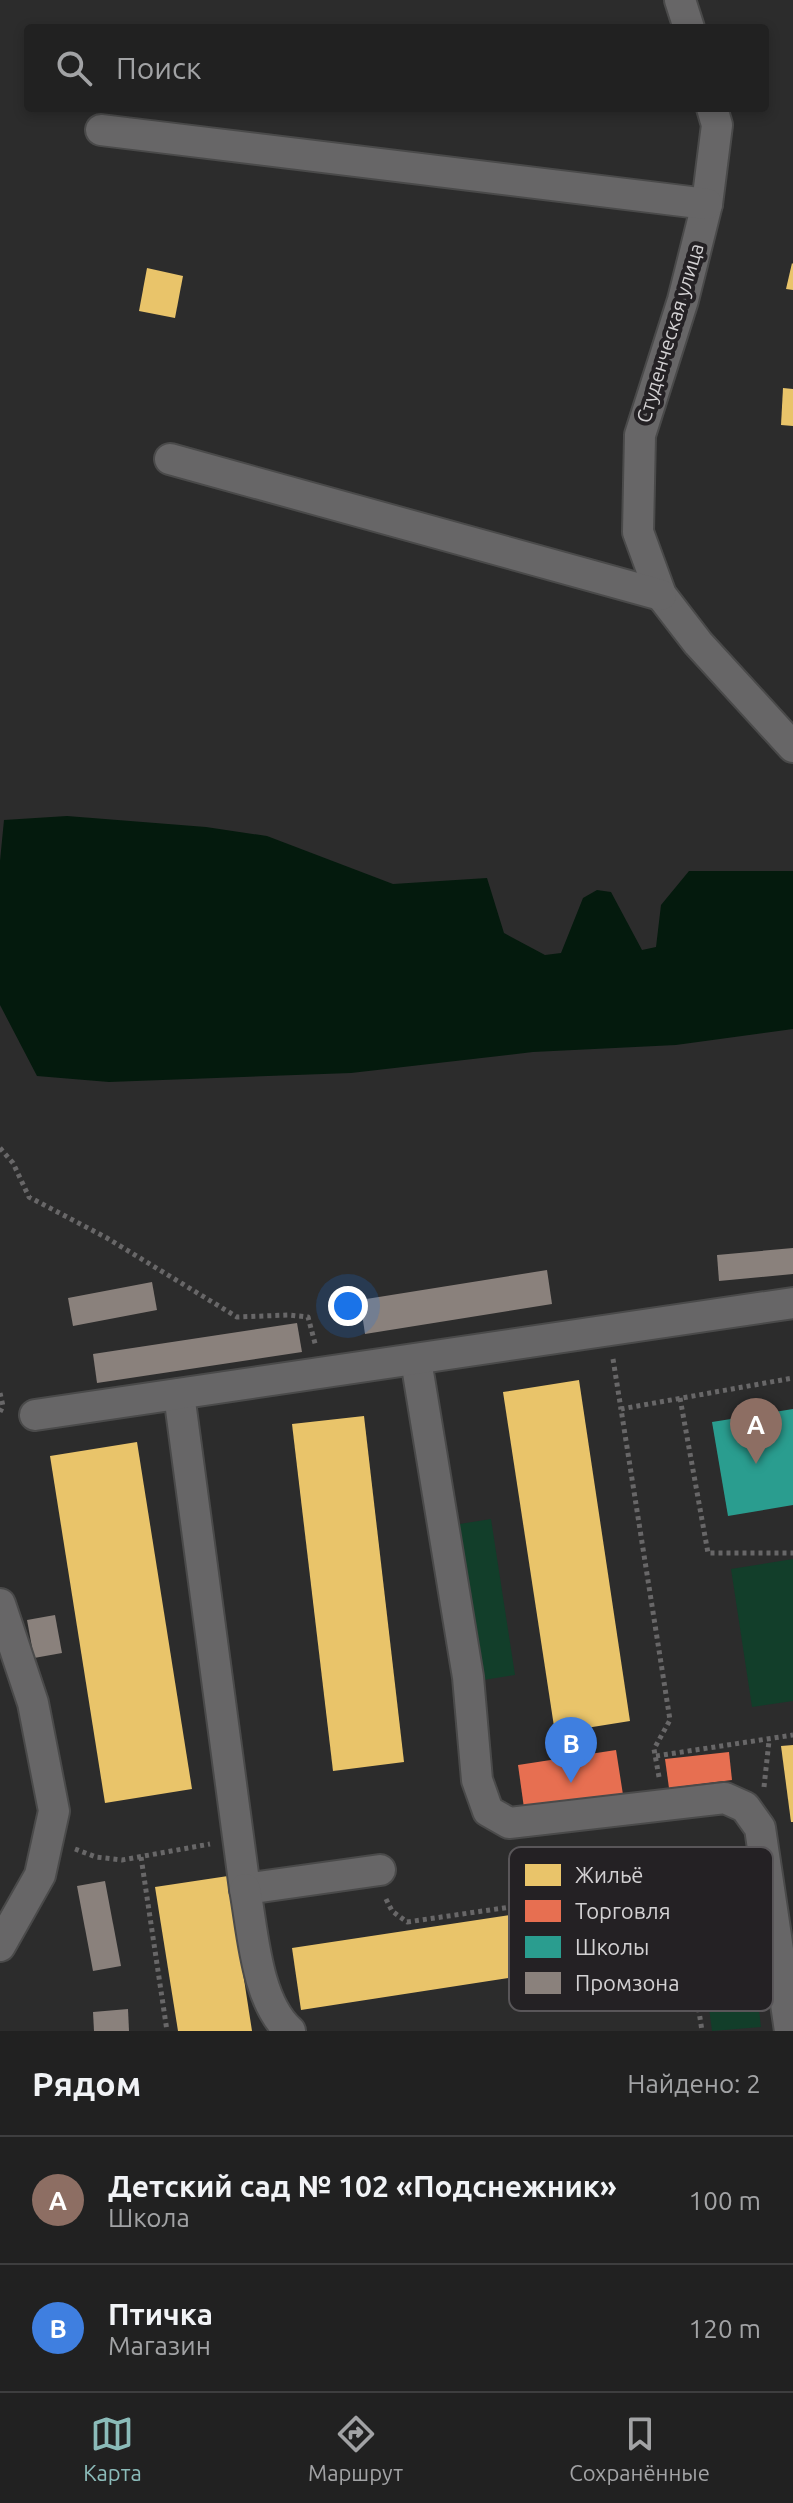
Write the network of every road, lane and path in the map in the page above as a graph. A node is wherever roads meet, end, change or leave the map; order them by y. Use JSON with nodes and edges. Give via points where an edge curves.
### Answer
{"nodes":[{"id":1,"x":680,"y":0,"type":"edge"},
{"id":2,"x":688,"y":24,"type":"edge"},
{"id":3,"x":713,"y":112,"type":"edge"},
{"id":4,"x":101,"y":130,"type":"dead end"},
{"id":5,"x":707,"y":204,"type":"junction"},
{"id":6,"x":170,"y":459,"type":"dead end"},
{"id":7,"x":661,"y":595,"type":"junction"},
{"id":8,"x":793,"y":747,"type":"edge"},
{"id":9,"x":0,"y":1148,"type":"edge"},
{"id":10,"x":793,"y":1303,"type":"edge"},
{"id":11,"x":609,"y":1331,"type":"junction"},
{"id":12,"x":416,"y":1360,"type":"junction"},
{"id":13,"x":323,"y":1373,"type":"junction"},
{"id":14,"x":793,"y":1378,"type":"edge"},
{"id":15,"x":0,"y":1393,"type":"edge"},
{"id":16,"x":179,"y":1394,"type":"junction"},
{"id":17,"x":680,"y":1398,"type":"junction"},
{"id":18,"x":621,"y":1409,"type":"junction"},
{"id":19,"x":0,"y":1412,"type":"edge"},
{"id":20,"x":35,"y":1415,"type":"dead end"},
{"id":21,"x":793,"y":1553,"type":"edge"},
{"id":22,"x":0,"y":1604,"type":"edge"},
{"id":23,"x":7,"y":1648,"type":"edge"},
{"id":24,"x":793,"y":1735,"type":"edge"},
{"id":25,"x":656,"y":1756,"type":"junction"},
{"id":26,"x":664,"y":1805,"type":"junction"},
{"id":27,"x":239,"y":1839,"type":"junction"},
{"id":28,"x":69,"y":1847,"type":"dead end"},
{"id":29,"x":763,"y":1847,"type":"edge"},
{"id":30,"x":141,"y":1857,"type":"junction"},
{"id":31,"x":380,"y":1870,"type":"joint"},
{"id":32,"x":245,"y":1889,"type":"junction"},
{"id":33,"x":509,"y":1907,"type":"edge"},
{"id":34,"x":773,"y":1915,"type":"edge"},
{"id":35,"x":773,"y":1942,"type":"edge"},
{"id":36,"x":777,"y":1942,"type":"junction"},
{"id":37,"x":0,"y":1946,"type":"edge"},
{"id":38,"x":699,"y":2011,"type":"edge"},
{"id":39,"x":167,"y":2031,"type":"edge"},
{"id":40,"x":290,"y":2031,"type":"edge"},
{"id":41,"x":702,"y":2031,"type":"edge"},
{"id":42,"x":790,"y":2031,"type":"edge"}],
"edges":[{"from":1,"to":2,"type":"street"},
{"from":3,"to":5,"type":"street","name":"Студенческая улица","via":[[717,125]]},
{"from":4,"to":5,"type":"street"},
{"from":5,"to":7,"type":"street","name":"Студенческая улица","via":[[640,435],[638,532]]},
{"from":6,"to":7,"type":"street"},
{"from":7,"to":8,"type":"street","name":"Студенческая улица"},
{"from":9,"to":13,"type":"path","via":[[29,1197],[237,1317],[308,1317]]},
{"from":10,"to":11,"type":"street"},
{"from":11,"to":12,"type":"street"},
{"from":11,"to":18,"type":"path"},
{"from":12,"to":13,"type":"street"},
{"from":12,"to":26,"type":"street","via":[[468,1677],[477,1780],[488,1811],[509,1823]]},
{"from":13,"to":16,"type":"street"},
{"from":14,"to":17,"type":"path"},
{"from":15,"to":19,"type":"path"},
{"from":16,"to":20,"type":"street"},
{"from":16,"to":27,"type":"street"},
{"from":17,"to":18,"type":"path"},
{"from":17,"to":21,"type":"path","via":[[708,1553]]},
{"from":18,"to":25,"type":"path","via":[[670,1720],[654,1749]]},
{"from":22,"to":23,"type":"street"},
{"from":23,"to":37,"type":"street","via":[[33,1703],[54,1811],[40,1875]]},
{"from":24,"to":25,"type":"path"},
{"from":25,"to":26,"type":"path"},
{"from":26,"to":29,"type":"street","via":[[725,1798],[745,1807],[760,1828]]},
{"from":27,"to":30,"type":"path"},
{"from":27,"to":32,"type":"street"},
{"from":28,"to":30,"type":"path","via":[[96,1857]]},
{"from":30,"to":39,"type":"path"},
{"from":31,"to":32,"type":"street"},
{"from":31,"to":33,"type":"path","via":[[392,1911],[407,1922]]},
{"from":32,"to":40,"type":"street","via":[[260,1974],[278,2020]]},
{"from":34,"to":36,"type":"street"},
{"from":35,"to":36,"type":"path"},
{"from":36,"to":42,"type":"street"},
{"from":38,"to":41,"type":"path"}]}
